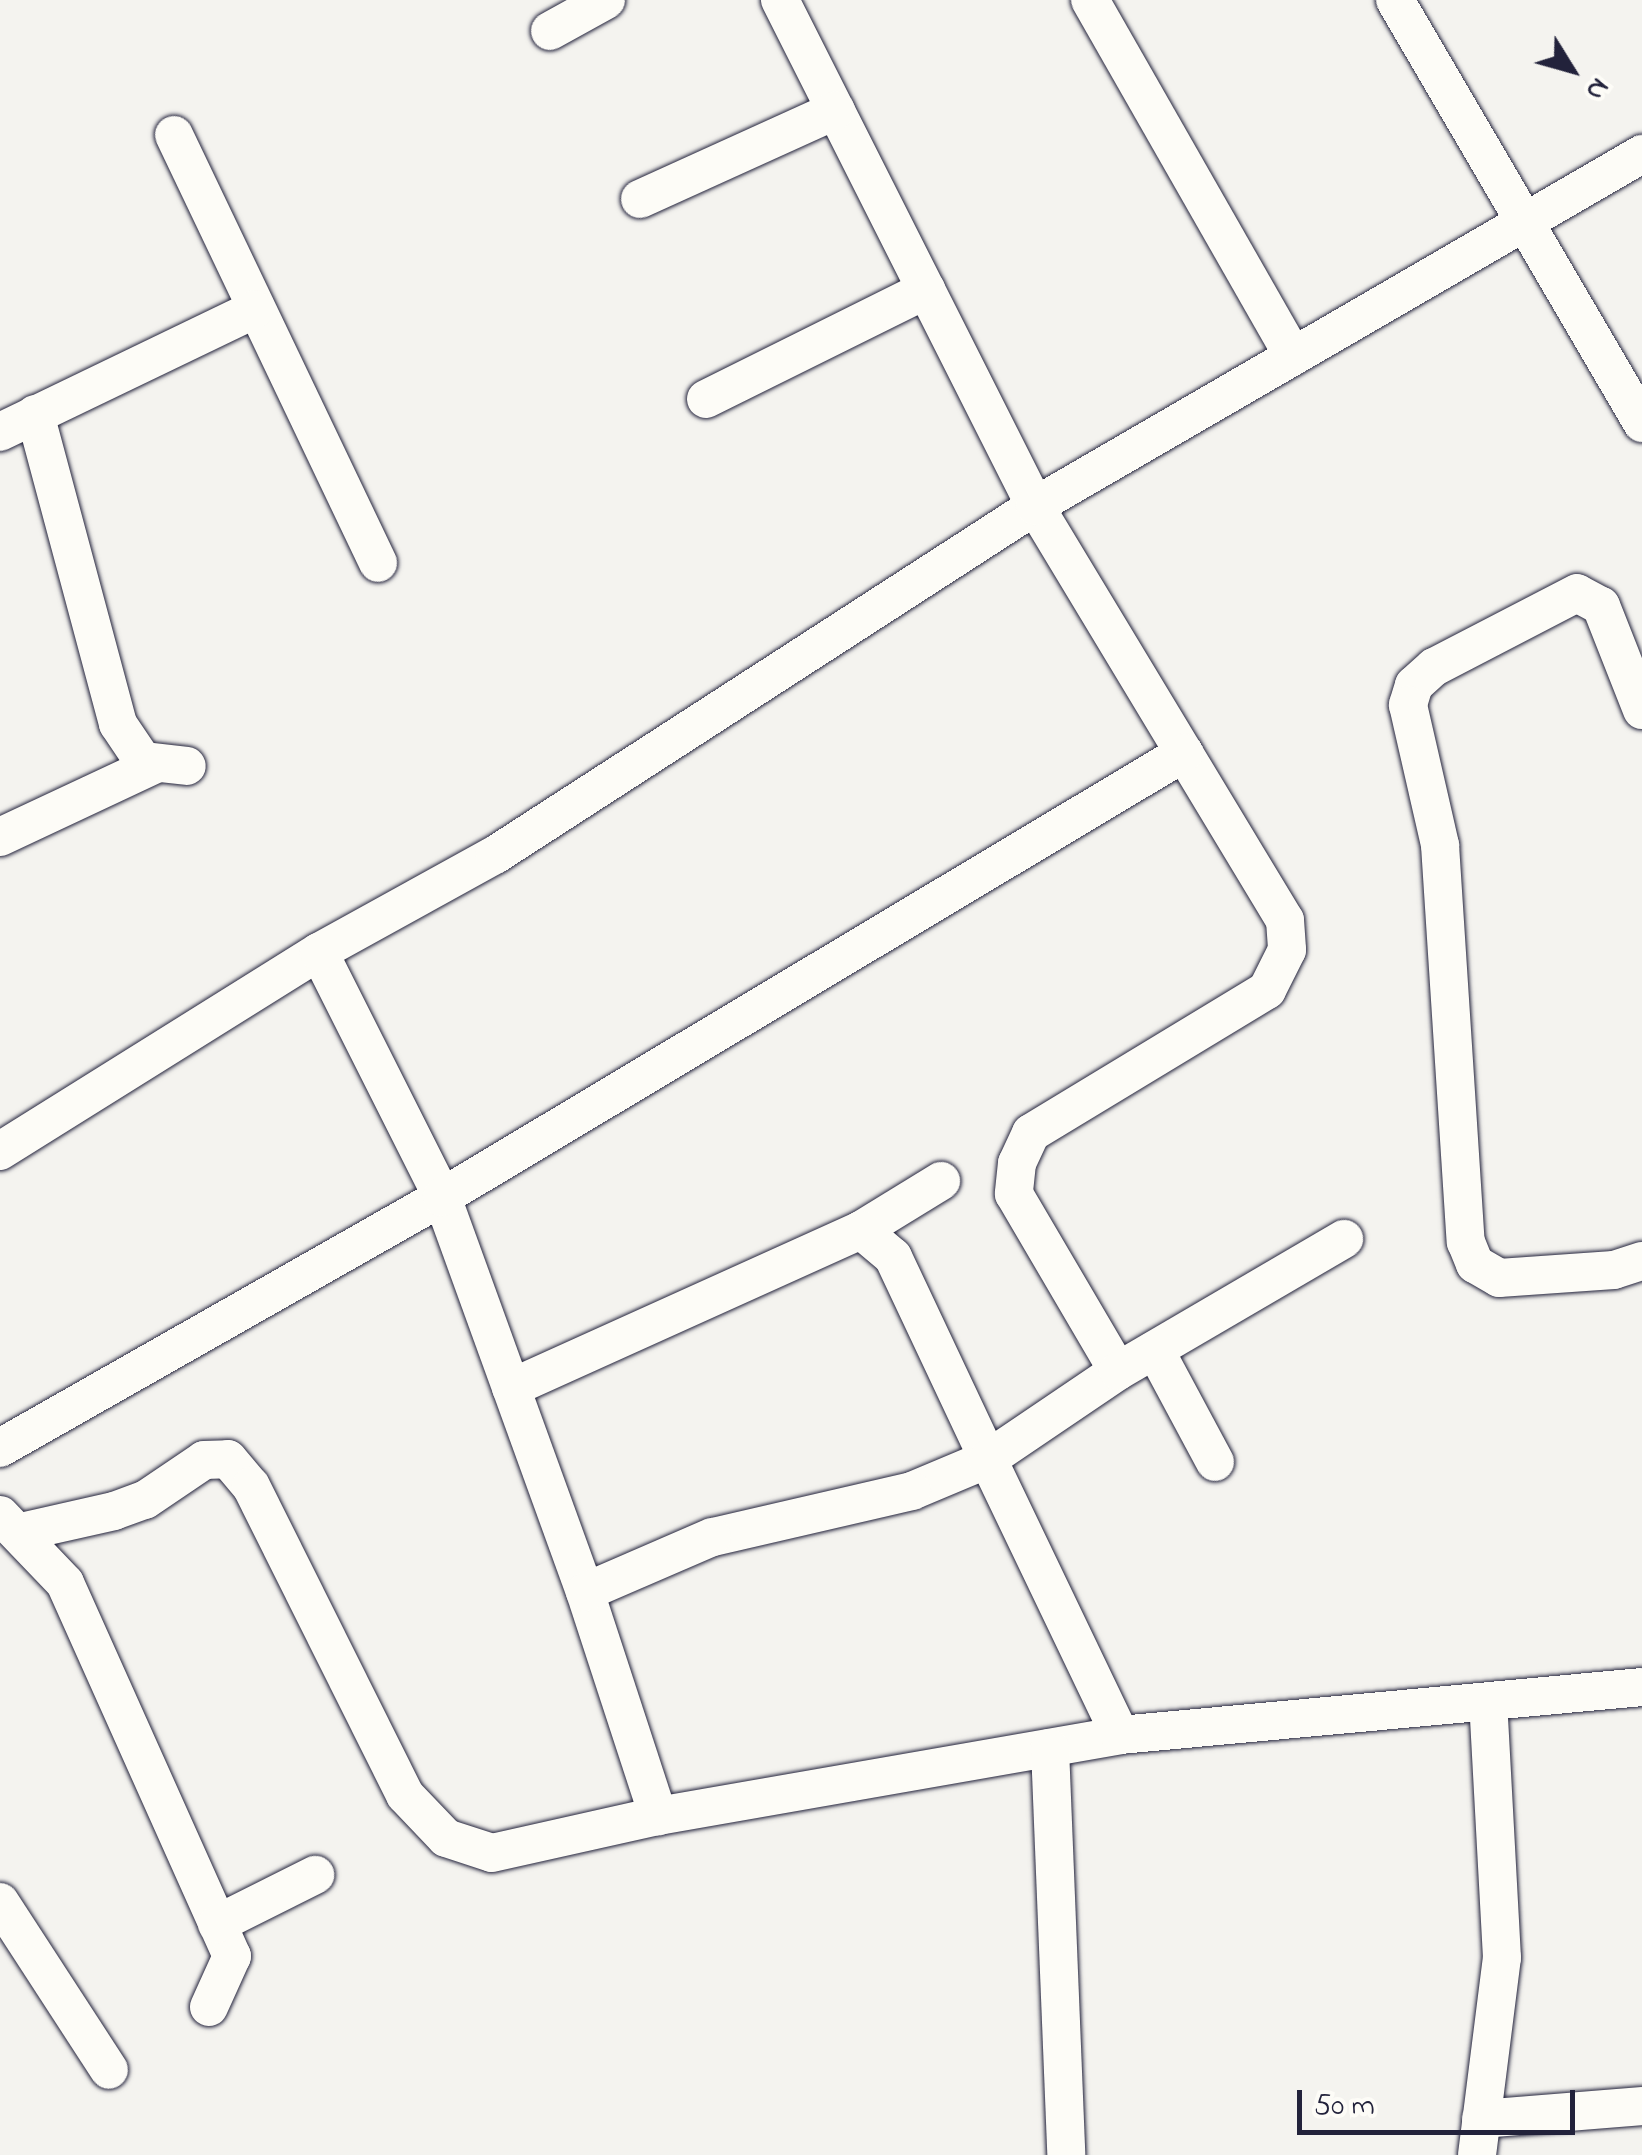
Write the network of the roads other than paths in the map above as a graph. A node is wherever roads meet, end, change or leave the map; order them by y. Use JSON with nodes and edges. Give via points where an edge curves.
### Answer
{"nodes":[{"id":1,"x":606,"y":0,"type":"edge"},
{"id":2,"x":780,"y":0,"type":"edge"},
{"id":3,"x":1090,"y":0,"type":"edge"},
{"id":4,"x":1395,"y":0,"type":"edge"},
{"id":5,"x":550,"y":31,"type":"dead end"},
{"id":6,"x":836,"y":110,"type":"junction"},
{"id":7,"x":174,"y":135,"type":"dead end"},
{"id":8,"x":1642,"y":154,"type":"edge"},
{"id":9,"x":640,"y":199,"type":"dead end"},
{"id":10,"x":1528,"y":221,"type":"junction"},
{"id":11,"x":926,"y":290,"type":"junction"},
{"id":12,"x":254,"y":310,"type":"junction"},
{"id":13,"x":1293,"y":356,"type":"junction"},
{"id":14,"x":706,"y":398,"type":"dead end"},
{"id":15,"x":35,"y":414,"type":"junction"},
{"id":16,"x":1642,"y":423,"type":"edge"},
{"id":17,"x":0,"y":432,"type":"edge"},
{"id":18,"x":1035,"y":506,"type":"junction"},
{"id":19,"x":378,"y":562,"type":"dead end"},
{"id":20,"x":1642,"y":710,"type":"edge"},
{"id":21,"x":1184,"y":752,"type":"junction"},
{"id":22,"x":0,"y":837,"type":"edge"},
{"id":23,"x":319,"y":952,"type":"junction"},
{"id":24,"x":0,"y":1151,"type":"edge"},
{"id":25,"x":941,"y":1181,"type":"dead end"},
{"id":26,"x":442,"y":1197,"type":"junction"},
{"id":27,"x":861,"y":1230,"type":"junction"},
{"id":28,"x":1344,"y":1239,"type":"dead end"},
{"id":29,"x":1642,"y":1261,"type":"edge"},
{"id":30,"x":1154,"y":1350,"type":"junction"},
{"id":31,"x":1118,"y":1372,"type":"junction"},
{"id":32,"x":511,"y":1388,"type":"junction"},
{"id":33,"x":0,"y":1448,"type":"edge"},
{"id":34,"x":988,"y":1459,"type":"junction"},
{"id":35,"x":1215,"y":1462,"type":"dead end"},
{"id":36,"x":11,"y":1523,"type":"edge"},
{"id":37,"x":585,"y":1592,"type":"junction"},
{"id":38,"x":1642,"y":1687,"type":"edge"},
{"id":39,"x":1488,"y":1701,"type":"junction"},
{"id":40,"x":1120,"y":1736,"type":"junction"},
{"id":41,"x":1050,"y":1748,"type":"junction"},
{"id":42,"x":658,"y":1816,"type":"junction"},
{"id":43,"x":316,"y":1876,"type":"dead end"},
{"id":44,"x":0,"y":1902,"type":"edge"},
{"id":45,"x":217,"y":1924,"type":"junction"},
{"id":46,"x":210,"y":2007,"type":"dead end"},
{"id":47,"x":109,"y":2070,"type":"dead end"},
{"id":48,"x":1642,"y":2106,"type":"edge"},
{"id":49,"x":1479,"y":2137,"type":"edge"},
{"id":50,"x":1066,"y":2155,"type":"edge"}],
"edges":[{"from":1,"to":5,"type":"street"},
{"from":2,"to":6,"type":"street"},
{"from":3,"to":13,"type":"street"},
{"from":4,"to":10,"type":"street"},
{"from":6,"to":9,"type":"street"},
{"from":6,"to":11,"type":"street"},
{"from":7,"to":12,"type":"street"},
{"from":8,"to":10,"type":"street"},
{"from":10,"to":13,"type":"street"},
{"from":10,"to":16,"type":"street"},
{"from":11,"to":14,"type":"street"},
{"from":11,"to":18,"type":"street"},
{"from":12,"to":15,"type":"street"},
{"from":12,"to":19,"type":"street"},
{"from":13,"to":18,"type":"street"},
{"from":15,"to":17,"type":"street"},
{"from":15,"to":22,"type":"street","via":[[118,724],[131,750],[171,766]]},
{"from":18,"to":21,"type":"street"},
{"from":18,"to":23,"type":"street","via":[[494,855]]},
{"from":20,"to":29,"type":"street","via":[[1601,606],[1577,594],[1434,667],[1414,685],[1408,705],[1440,845],[1466,1242],[1476,1264],[1499,1278],[1614,1270]]},
{"from":21,"to":26,"type":"street"},
{"from":21,"to":31,"type":"street","via":[[1285,920],[1287,950],[1267,990],[1032,1133],[1017,1163],[1014,1194]]},
{"from":23,"to":24,"type":"street"},
{"from":23,"to":26,"type":"street"},
{"from":25,"to":27,"type":"street"},
{"from":26,"to":32,"type":"street"},
{"from":26,"to":33,"type":"street"},
{"from":27,"to":32,"type":"street"},
{"from":27,"to":34,"type":"street","via":[[894,1257]]},
{"from":28,"to":30,"type":"street"},
{"from":30,"to":31,"type":"street"},
{"from":30,"to":35,"type":"street"},
{"from":31,"to":34,"type":"street"},
{"from":32,"to":37,"type":"street"},
{"from":34,"to":37,"type":"street","via":[[912,1491],[712,1537]]},
{"from":34,"to":40,"type":"street"},
{"from":36,"to":42,"type":"street","via":[[114,1511],[145,1500],[204,1460],[228,1459],[251,1486],[404,1795],[446,1838],[492,1853]]},
{"from":36,"to":45,"type":"street","via":[[65,1583]]},
{"from":37,"to":42,"type":"street"},
{"from":38,"to":39,"type":"street"},
{"from":39,"to":40,"type":"street"},
{"from":39,"to":49,"type":"street","via":[[1502,1958]]},
{"from":40,"to":41,"type":"street"},
{"from":41,"to":42,"type":"street"},
{"from":41,"to":50,"type":"street"},
{"from":43,"to":45,"type":"street"},
{"from":44,"to":47,"type":"street"},
{"from":45,"to":46,"type":"street","via":[[232,1956]]},
{"from":48,"to":49,"type":"street"}]}
